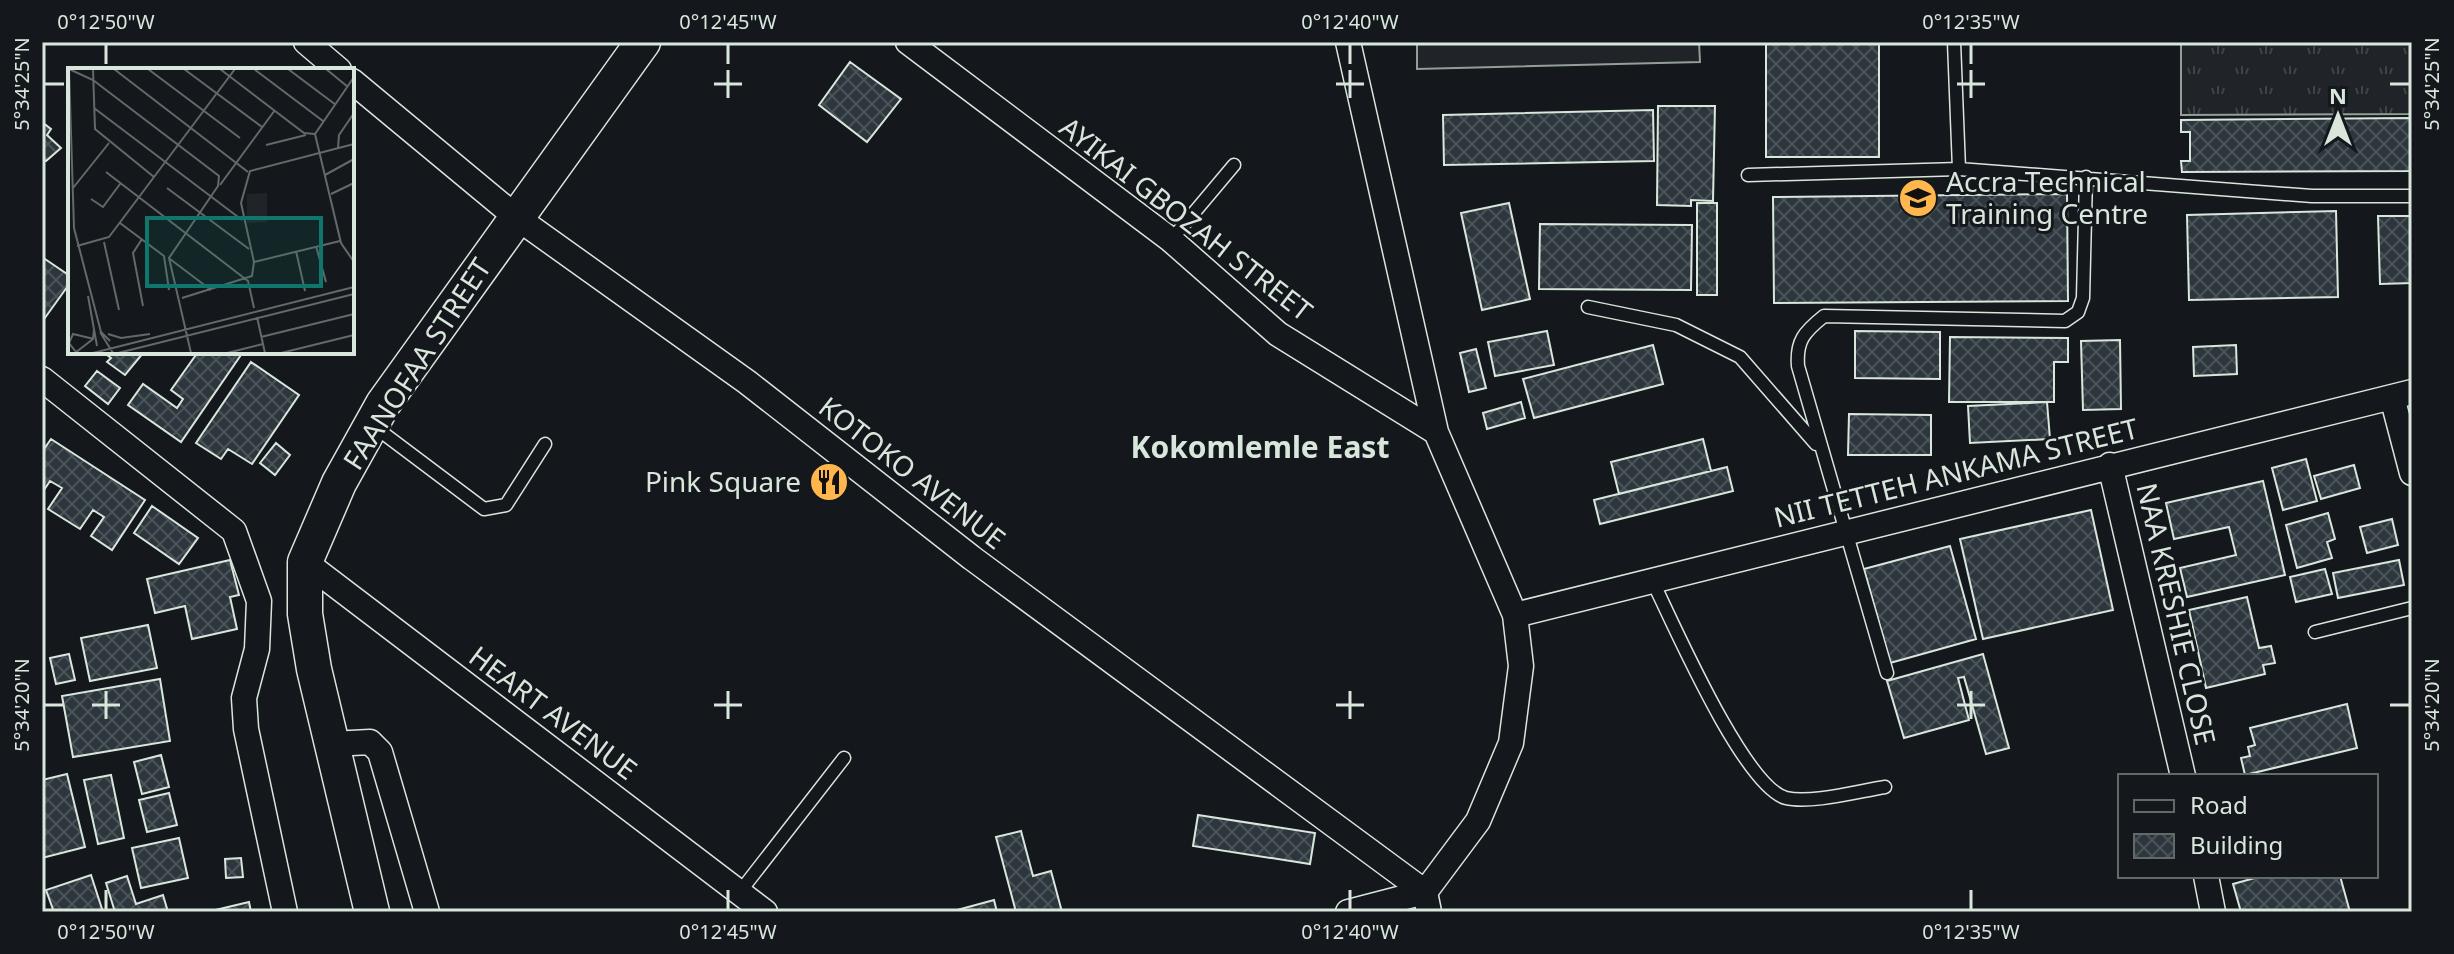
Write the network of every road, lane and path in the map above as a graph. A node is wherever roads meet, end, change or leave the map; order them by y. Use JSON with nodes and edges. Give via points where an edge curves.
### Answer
{"nodes":[{"id":1,"x":306,"y":42,"type":"edge"},
{"id":2,"x":643,"y":42,"type":"edge"},
{"id":3,"x":908,"y":42,"type":"edge"},
{"id":4,"x":1348,"y":42,"type":"edge"},
{"id":5,"x":1954,"y":42,"type":"edge"},
{"id":6,"x":337,"y":68,"type":"edge"},
{"id":7,"x":354,"y":83,"type":"edge"},
{"id":8,"x":1234,"y":165,"type":"dead end"},
{"id":9,"x":1959,"y":169,"type":"junction"},
{"id":10,"x":1748,"y":175,"type":"dead end"},
{"id":11,"x":2086,"y":177,"type":"junction"},
{"id":12,"x":2412,"y":196,"type":"edge"},
{"id":13,"x":516,"y":217,"type":"junction"},
{"id":14,"x":1171,"y":240,"type":"junction"},
{"id":15,"x":1588,"y":307,"type":"dead end"},
{"id":16,"x":42,"y":379,"type":"edge"},
{"id":17,"x":2402,"y":394,"type":"edge"},
{"id":18,"x":372,"y":425,"type":"junction"},
{"id":19,"x":1436,"y":432,"type":"junction"},
{"id":20,"x":545,"y":444,"type":"dead end"},
{"id":21,"x":1820,"y":448,"type":"junction"},
{"id":22,"x":2110,"y":465,"type":"junction"},
{"id":23,"x":2412,"y":473,"type":"edge"},
{"id":24,"x":1843,"y":532,"type":"junction"},
{"id":25,"x":305,"y":562,"type":"junction"},
{"id":26,"x":1652,"y":580,"type":"junction"},
{"id":27,"x":2412,"y":608,"type":"edge"},
{"id":28,"x":1515,"y":615,"type":"junction"},
{"id":29,"x":2315,"y":632,"type":"dead end"},
{"id":30,"x":1887,"y":673,"type":"dead end"},
{"id":31,"x":332,"y":744,"type":"junction"},
{"id":32,"x":844,"y":758,"type":"dead end"},
{"id":33,"x":2183,"y":774,"type":"edge"},
{"id":34,"x":1885,"y":787,"type":"dead end"},
{"id":35,"x":2206,"y":878,"type":"edge"},
{"id":36,"x":739,"y":893,"type":"junction"},
{"id":37,"x":1427,"y":902,"type":"edge"},
{"id":38,"x":285,"y":912,"type":"edge"},
{"id":39,"x":372,"y":912,"type":"edge"},
{"id":40,"x":427,"y":912,"type":"edge"},
{"id":41,"x":765,"y":912,"type":"edge"},
{"id":42,"x":1348,"y":912,"type":"edge"},
{"id":43,"x":2213,"y":912,"type":"edge"}],
"edges":[{"from":1,"to":6,"type":"street"},
{"from":2,"to":13,"type":"main road","name":"FAANOFAA STREET"},
{"from":3,"to":14,"type":"street","name":"AYIKAI GBOZAH STREET"},
{"from":4,"to":19,"type":"street"},
{"from":5,"to":9,"type":"lane"},
{"from":7,"to":13,"type":"street","name":"KOTOKO AVENUE"},
{"from":8,"to":14,"type":"lane"},
{"from":9,"to":10,"type":"lane"},
{"from":9,"to":11,"type":"lane"},
{"from":11,"to":12,"type":"lane","via":[[2312,196]]},
{"from":11,"to":21,"type":"lane","via":[[2083,298],[2078,312],[2065,321],[1824,316],[1803,333],[1798,366]]},
{"from":13,"to":18,"type":"main road","name":"FAANOFAA STREET"},
{"from":13,"to":37,"type":"street","name":"KOTOKO AVENUE","via":[[747,382]]},
{"from":14,"to":19,"type":"street","name":"AYIKAI GBOZAH STREET","via":[[1278,334]]},
{"from":15,"to":21,"type":"lane","via":[[1676,325],[1740,357]]},
{"from":16,"to":38,"type":"street","via":[[234,531],[259,601],[257,649],[244,698],[246,729]]},
{"from":17,"to":22,"type":"street","name":"NII TETTEH ANKAMA STREET"},
{"from":17,"to":23,"type":"street"},
{"from":18,"to":20,"type":"lane","via":[[484,509],[506,505]]},
{"from":18,"to":25,"type":"main road","name":"FAANOFAA STREET","via":[[339,483]]},
{"from":19,"to":28,"type":"street"},
{"from":21,"to":24,"type":"lane"},
{"from":22,"to":24,"type":"street","name":"NII TETTEH ANKAMA STREET"},
{"from":22,"to":33,"type":"street","name":"NAA KRESHIE CLOSE"},
{"from":24,"to":26,"type":"street","name":"NII TETTEH ANKAMA STREET"},
{"from":24,"to":30,"type":"lane"},
{"from":25,"to":31,"type":"main road","name":"FAANOFAA STREET","via":[[305,614]]},
{"from":25,"to":36,"type":"street","name":"HEART AVENUE"},
{"from":26,"to":28,"type":"street","name":"NII TETTEH ANKAMA STREET"},
{"from":26,"to":34,"type":"lane","via":[[1722,719],[1764,785],[1787,798]]},
{"from":27,"to":29,"type":"lane"},
{"from":28,"to":37,"type":"street","via":[[1521,666],[1511,743],[1478,821]]},
{"from":31,"to":39,"type":"main road","name":"FAANOFAA STREET"},
{"from":31,"to":40,"type":"street","via":[[370,742],[380,752]]},
{"from":32,"to":36,"type":"lane"},
{"from":35,"to":43,"type":"street"},
{"from":36,"to":41,"type":"street","name":"HEART AVENUE"},
{"from":37,"to":42,"type":"street"}]}
